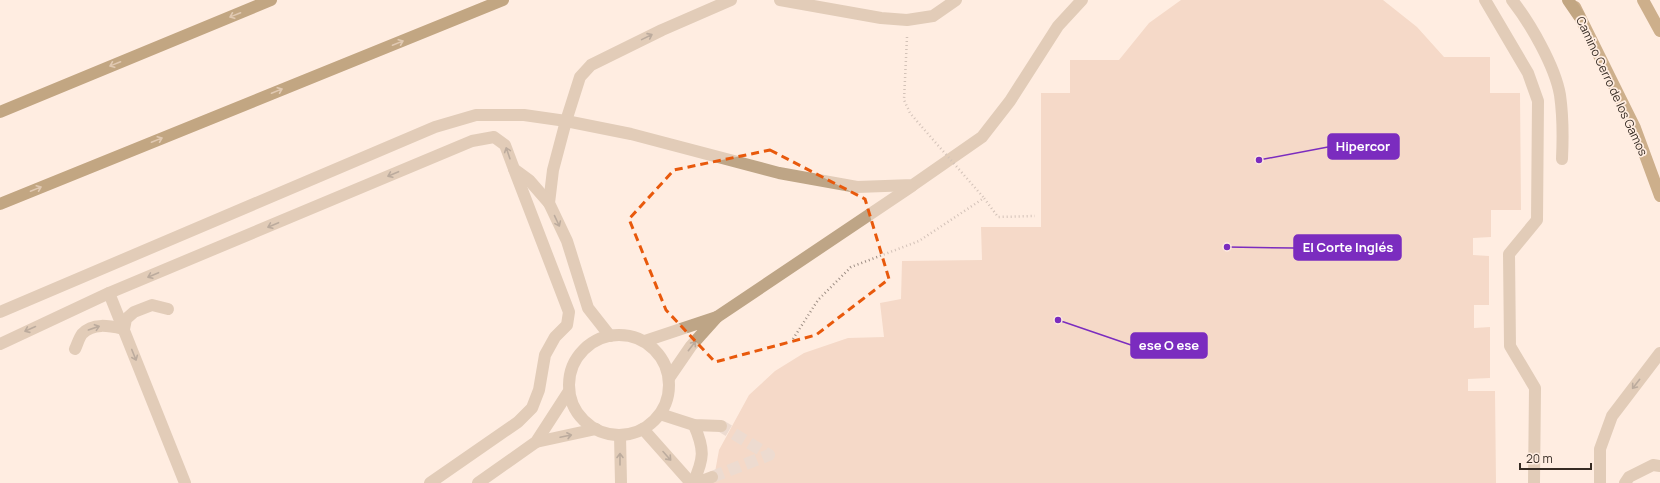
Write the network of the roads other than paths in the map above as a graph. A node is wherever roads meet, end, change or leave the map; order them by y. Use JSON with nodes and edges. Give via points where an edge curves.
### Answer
{"nodes":[{"id":1,"x":271,"y":0,"type":"edge"},
{"id":2,"x":503,"y":0,"type":"edge"},
{"id":3,"x":731,"y":0,"type":"edge"},
{"id":4,"x":780,"y":0,"type":"edge"},
{"id":5,"x":956,"y":0,"type":"edge"},
{"id":6,"x":1082,"y":0,"type":"edge"},
{"id":7,"x":1485,"y":0,"type":"edge"},
{"id":8,"x":1512,"y":0,"type":"edge"},
{"id":9,"x":1568,"y":0,"type":"edge"},
{"id":10,"x":1572,"y":0,"type":"edge"},
{"id":11,"x":1643,"y":0,"type":"edge"},
{"id":12,"x":1579,"y":16,"type":"junction"},
{"id":13,"x":1660,"y":31,"type":"edge"},
{"id":14,"x":0,"y":112,"type":"edge"},
{"id":15,"x":566,"y":121,"type":"junction"},
{"id":16,"x":1562,"y":159,"type":"dead end"},
{"id":17,"x":514,"y":169,"type":"junction"},
{"id":18,"x":913,"y":185,"type":"junction"},
{"id":19,"x":1660,"y":196,"type":"edge"},
{"id":20,"x":549,"y":203,"type":"junction"},
{"id":21,"x":0,"y":204,"type":"edge"},
{"id":22,"x":109,"y":293,"type":"junction"},
{"id":23,"x":168,"y":309,"type":"dead end"},
{"id":24,"x":0,"y":312,"type":"edge"},
{"id":25,"x":717,"y":317,"type":"junction"},
{"id":26,"x":124,"y":330,"type":"junction"},
{"id":27,"x":610,"y":336,"type":"junction"},
{"id":28,"x":644,"y":341,"type":"junction"},
{"id":29,"x":0,"y":344,"type":"edge"},
{"id":30,"x":75,"y":349,"type":"dead end"},
{"id":31,"x":1660,"y":353,"type":"edge"},
{"id":32,"x":669,"y":378,"type":"junction"},
{"id":33,"x":569,"y":391,"type":"junction"},
{"id":34,"x":660,"y":414,"type":"junction"},
{"id":35,"x":694,"y":425,"type":"junction"},
{"id":36,"x":722,"y":426,"type":"tunnel mouth"},
{"id":37,"x":596,"y":429,"type":"junction"},
{"id":38,"x":643,"y":429,"type":"junction"},
{"id":39,"x":620,"y":435,"type":"junction"},
{"id":40,"x":536,"y":442,"type":"junction"},
{"id":41,"x":1660,"y":466,"type":"edge"},
{"id":42,"x":712,"y":477,"type":"tunnel mouth"},
{"id":43,"x":185,"y":483,"type":"edge"},
{"id":44,"x":430,"y":483,"type":"edge"},
{"id":45,"x":478,"y":483,"type":"edge"},
{"id":46,"x":621,"y":483,"type":"edge"},
{"id":47,"x":693,"y":483,"type":"edge"},
{"id":48,"x":1534,"y":483,"type":"edge"},
{"id":49,"x":1600,"y":483,"type":"edge"},
{"id":50,"x":1625,"y":483,"type":"edge"}],
"edges":[{"from":1,"to":14,"type":"highway","one_way":true},
{"from":21,"to":2,"type":"highway","one_way":true},
{"from":15,"to":3,"type":"lane","one_way":true,"via":[[580,77],[591,65]]},
{"from":4,"to":5,"type":"lane","via":[[881,18],[907,20],[933,16]]},
{"from":6,"to":18,"type":"lane","via":[[1058,26],[1010,101],[982,137]]},
{"from":7,"to":48,"type":"lane","via":[[1528,73],[1538,101],[1536,220],[1509,254],[1510,346],[1535,388]]},
{"from":8,"to":16,"type":"lane","via":[[1546,54],[1560,94]]},
{"from":9,"to":12,"type":"highway"},
{"from":10,"to":12,"type":"main road","name":"Camino Cerro de los Gamos"},
{"from":11,"to":13,"type":"main road"},
{"from":12,"to":19,"type":"main road","name":"Camino Cerro de los Gamos","via":[[1634,128]]},
{"from":15,"to":18,"type":"lane","via":[[631,134],[779,174],[857,187]]},
{"from":15,"to":20,"type":"lane","via":[[553,170]]},
{"from":15,"to":24,"type":"lane","via":[[524,115],[476,115],[435,127]]},
{"from":17,"to":20,"type":"lane","via":[[529,180]]},
{"from":17,"to":22,"type":"lane","one_way":true,"via":[[505,145],[494,137],[472,141]]},
{"from":17,"to":44,"type":"lane","via":[[570,312],[567,325],[555,337],[545,355],[539,390],[532,408],[518,422]]},
{"from":18,"to":25,"type":"lane"},
{"from":20,"to":27,"type":"lane","one_way":true,"via":[[567,241],[588,308]]},
{"from":22,"to":26,"type":"lane"},
{"from":22,"to":29,"type":"lane","one_way":true},
{"from":23,"to":26,"type":"lane","via":[[152,305],[134,312],[126,319]]},
{"from":25,"to":28,"type":"lane"},
{"from":32,"to":25,"type":"lane","one_way":true,"via":[[691,346]]},
{"from":30,"to":26,"type":"lane","one_way":true,"via":[[82,334],[93,327],[106,325]]},
{"from":26,"to":43,"type":"lane","one_way":true},
{"from":27,"to":28,"type":"lane","via":[[628,336]]},
{"from":27,"to":33,"type":"lane","via":[[595,341],[575,362],[570,376]]},
{"from":28,"to":32,"type":"lane","via":[[656,351],[665,364]]},
{"from":31,"to":49,"type":"lane","one_way":true,"via":[[1612,416],[1600,449]]},
{"from":32,"to":34,"type":"lane","via":[[666,403]]},
{"from":33,"to":37,"type":"lane","via":[[574,406],[583,420]]},
{"from":33,"to":40,"type":"lane"},
{"from":34,"to":35,"type":"lane"},
{"from":34,"to":38,"type":"lane"},
{"from":35,"to":36,"type":"lane"},
{"from":35,"to":47,"type":"lane","via":[[701,441],[702,464]]},
{"from":37,"to":39,"type":"lane"},
{"from":40,"to":37,"type":"lane","one_way":true},
{"from":38,"to":39,"type":"lane"},
{"from":38,"to":47,"type":"lane","one_way":true},
{"from":46,"to":39,"type":"lane","one_way":true},
{"from":40,"to":45,"type":"lane"},
{"from":41,"to":50,"type":"lane","via":[[1653,465],[1629,477]]},
{"from":42,"to":47,"type":"lane"}]}
